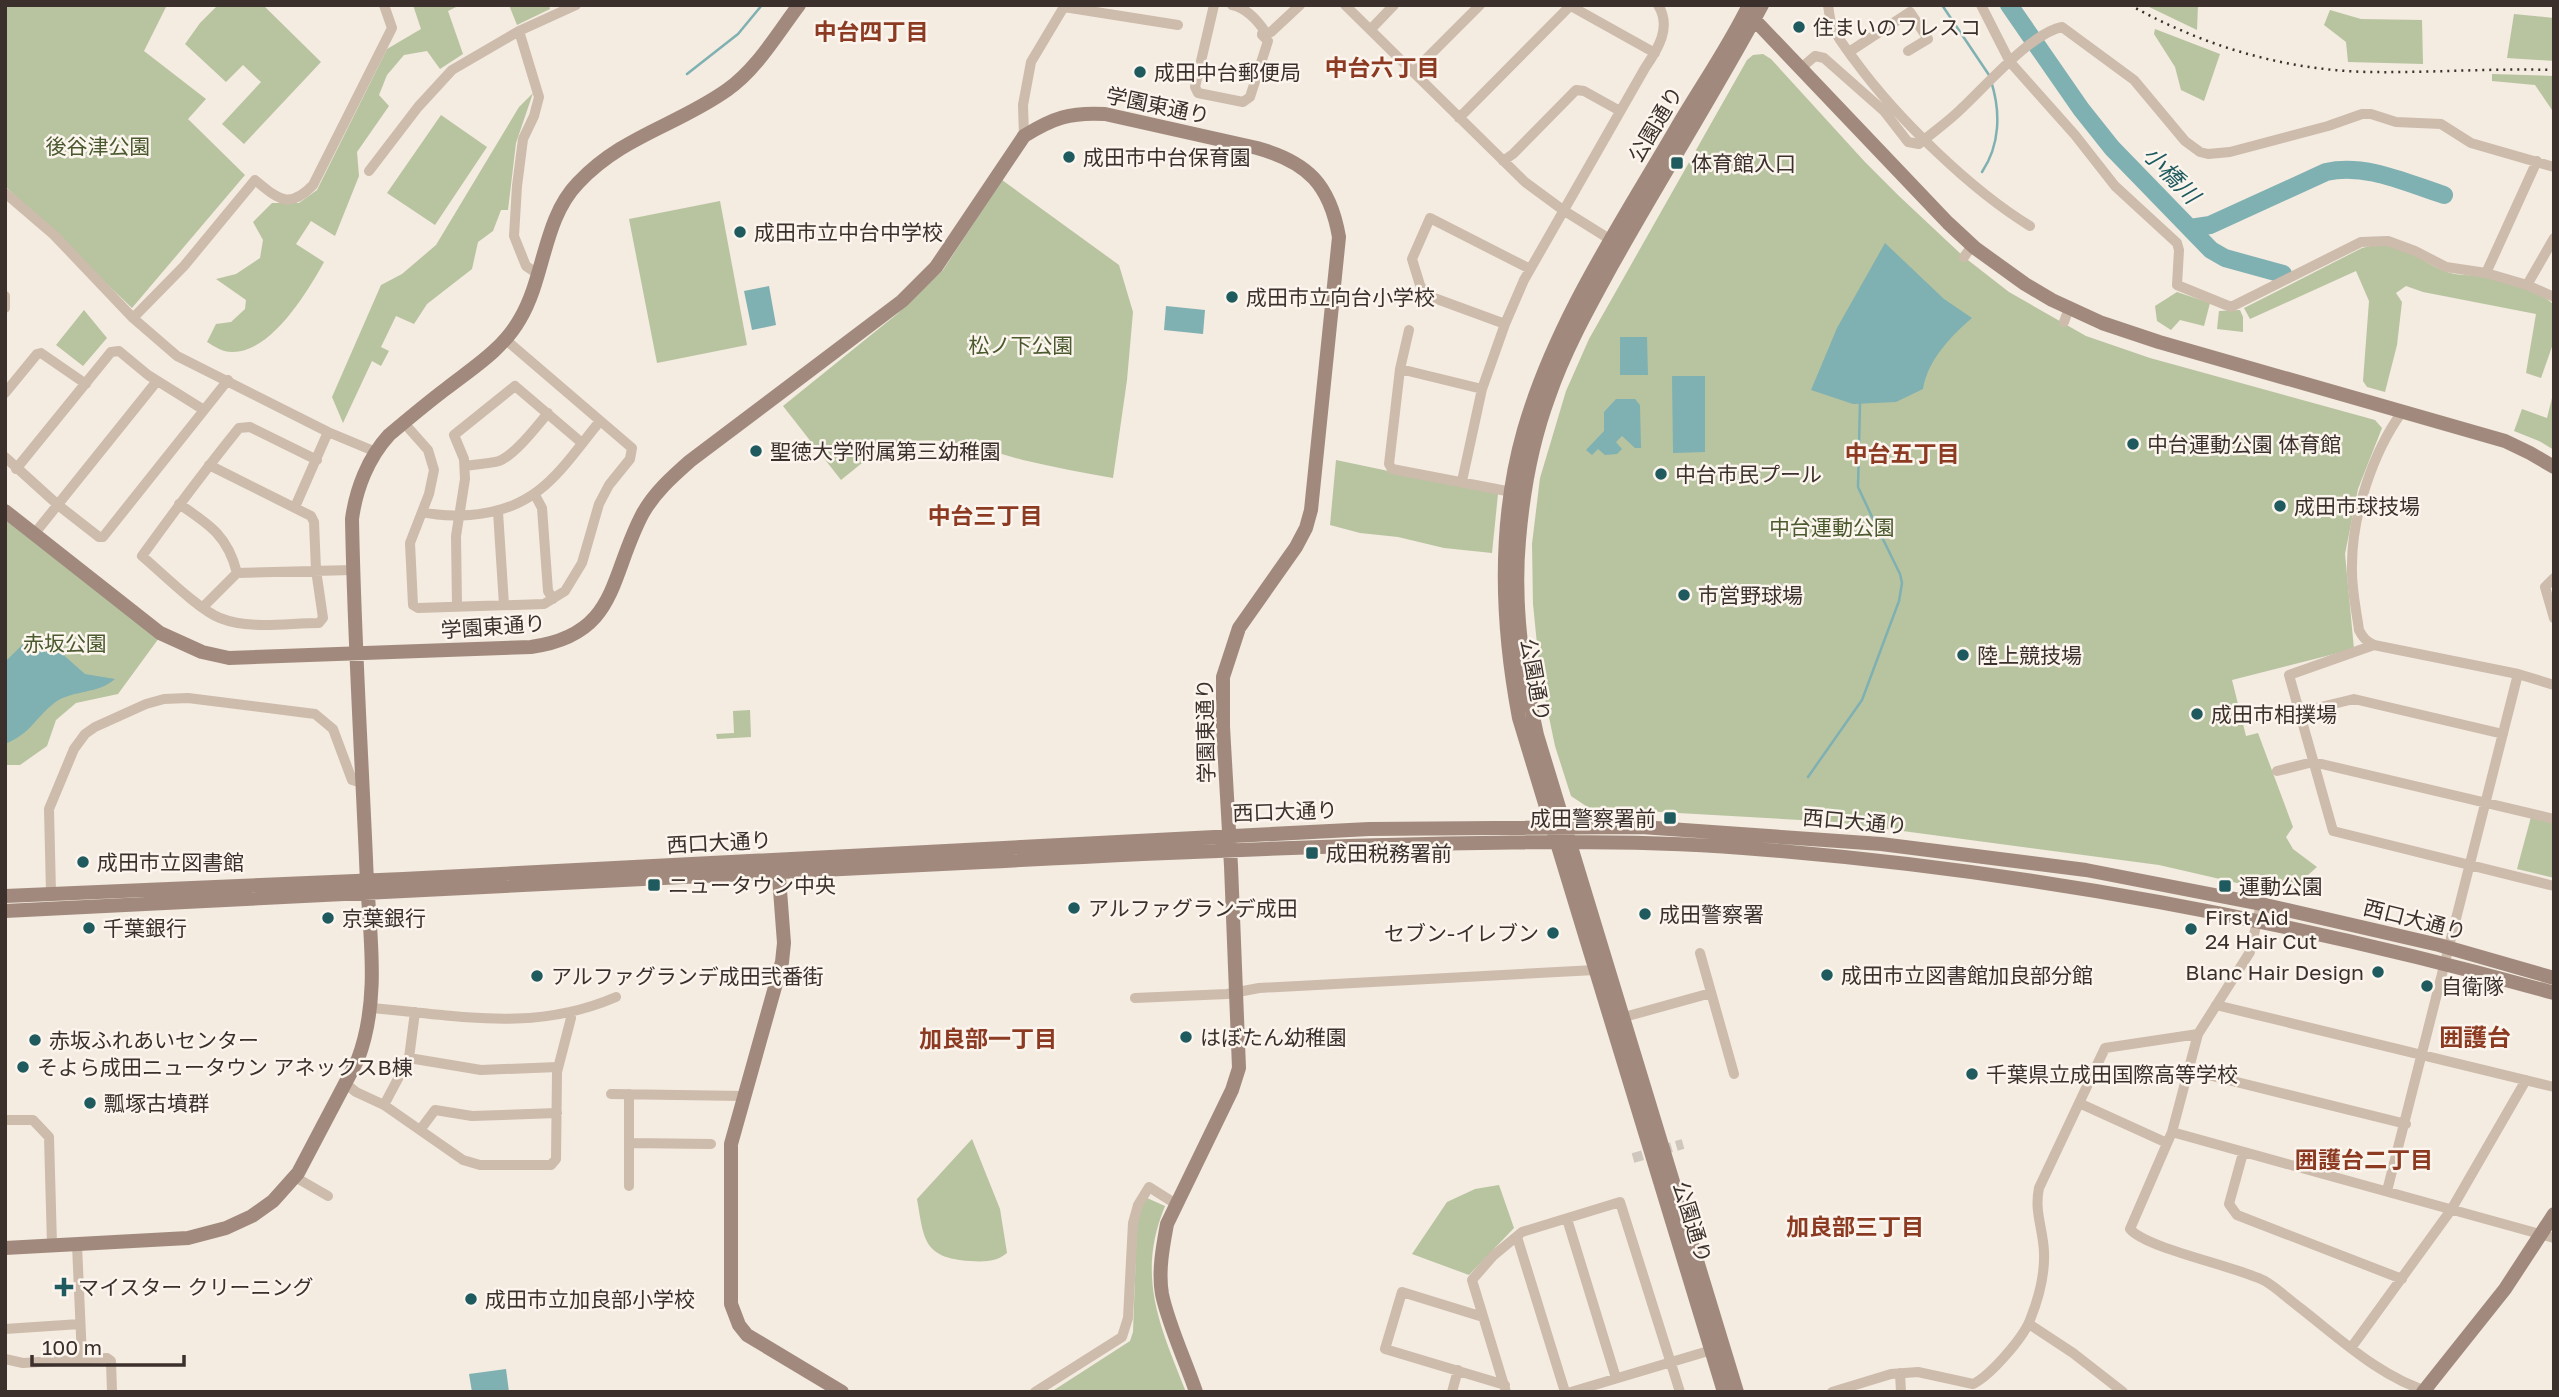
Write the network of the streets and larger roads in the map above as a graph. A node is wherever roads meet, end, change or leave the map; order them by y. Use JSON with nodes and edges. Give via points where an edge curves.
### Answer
{"nodes":[{"id":1,"x":384,"y":5,"type":"edge"},
{"id":2,"x":576,"y":5,"type":"edge"},
{"id":3,"x":799,"y":5,"type":"edge"},
{"id":4,"x":1214,"y":5,"type":"edge"},
{"id":5,"x":1233,"y":5,"type":"edge"},
{"id":6,"x":1300,"y":5,"type":"edge"},
{"id":7,"x":1345,"y":5,"type":"edge"},
{"id":8,"x":1394,"y":5,"type":"edge"},
{"id":9,"x":1480,"y":5,"type":"edge"},
{"id":10,"x":1658,"y":5,"type":"edge"},
{"id":11,"x":1762,"y":5,"type":"edge"},
{"id":12,"x":1828,"y":5,"type":"edge"},
{"id":13,"x":1981,"y":5,"type":"edge"},
{"id":14,"x":1065,"y":6,"type":"edge"},
{"id":15,"x":1570,"y":6,"type":"edge"},
{"id":16,"x":1747,"y":10,"type":"edge"},
{"id":17,"x":1178,"y":25,"type":"dead end"},
{"id":18,"x":1371,"y":29,"type":"junction"},
{"id":19,"x":519,"y":31,"type":"junction"},
{"id":20,"x":1262,"y":35,"type":"junction"},
{"id":21,"x":1908,"y":51,"type":"dead end"},
{"id":22,"x":1849,"y":52,"type":"junction"},
{"id":23,"x":1656,"y":53,"type":"junction"},
{"id":24,"x":2013,"y":59,"type":"junction"},
{"id":25,"x":1801,"y":68,"type":"junction"},
{"id":26,"x":1413,"y":72,"type":"junction"},
{"id":27,"x":1620,"y":111,"type":"junction"},
{"id":28,"x":1458,"y":118,"type":"junction"},
{"id":29,"x":1024,"y":136,"type":"junction"},
{"id":30,"x":1925,"y":138,"type":"junction"},
{"id":31,"x":1503,"y":161,"type":"junction"},
{"id":32,"x":2537,"y":161,"type":"junction"},
{"id":33,"x":2554,"y":167,"type":"edge"},
{"id":34,"x":369,"y":171,"type":"dead end"},
{"id":35,"x":5,"y":193,"type":"edge"},
{"id":36,"x":1563,"y":210,"type":"junction"},
{"id":37,"x":2030,"y":226,"type":"dead end"},
{"id":38,"x":2554,"y":238,"type":"edge"},
{"id":39,"x":1611,"y":240,"type":"junction"},
{"id":40,"x":1530,"y":270,"type":"junction"},
{"id":41,"x":2486,"y":273,"type":"junction"},
{"id":42,"x":538,"y":274,"type":"junction"},
{"id":43,"x":2527,"y":285,"type":"junction"},
{"id":44,"x":5,"y":296,"type":"edge"},
{"id":45,"x":2554,"y":297,"type":"edge"},
{"id":46,"x":5,"y":308,"type":"edge"},
{"id":47,"x":133,"y":318,"type":"junction"},
{"id":48,"x":1505,"y":324,"type":"junction"},
{"id":49,"x":1409,"y":330,"type":"dead end"},
{"id":50,"x":506,"y":340,"type":"junction"},
{"id":51,"x":1400,"y":369,"type":"junction"},
{"id":52,"x":228,"y":380,"type":"junction"},
{"id":53,"x":157,"y":381,"type":"junction"},
{"id":54,"x":86,"y":384,"type":"junction"},
{"id":55,"x":1482,"y":389,"type":"junction"},
{"id":56,"x":5,"y":393,"type":"edge"},
{"id":57,"x":204,"y":410,"type":"junction"},
{"id":58,"x":2402,"y":412,"type":"junction"},
{"id":59,"x":548,"y":413,"type":"junction"},
{"id":60,"x":600,"y":421,"type":"junction"},
{"id":61,"x":404,"y":423,"type":"junction"},
{"id":62,"x":328,"y":432,"type":"junction"},
{"id":63,"x":582,"y":443,"type":"junction"},
{"id":64,"x":376,"y":452,"type":"junction"},
{"id":65,"x":5,"y":457,"type":"edge"},
{"id":66,"x":317,"y":460,"type":"junction"},
{"id":67,"x":209,"y":465,"type":"junction"},
{"id":68,"x":465,"y":466,"type":"junction"},
{"id":69,"x":2554,"y":467,"type":"edge"},
{"id":70,"x":16,"y":469,"type":"junction"},
{"id":71,"x":1462,"y":481,"type":"junction"},
{"id":72,"x":1518,"y":494,"type":"junction"},
{"id":73,"x":536,"y":495,"type":"junction"},
{"id":74,"x":179,"y":504,"type":"junction"},
{"id":75,"x":58,"y":505,"type":"junction"},
{"id":76,"x":295,"y":507,"type":"junction"},
{"id":77,"x":5,"y":511,"type":"edge"},
{"id":78,"x":422,"y":512,"type":"junction"},
{"id":79,"x":498,"y":512,"type":"junction"},
{"id":80,"x":457,"y":516,"type":"junction"},
{"id":81,"x":35,"y":533,"type":"junction"},
{"id":82,"x":316,"y":570,"type":"junction"},
{"id":83,"x":352,"y":570,"type":"junction"},
{"id":84,"x":237,"y":573,"type":"junction"},
{"id":85,"x":2554,"y":578,"type":"edge"},
{"id":86,"x":553,"y":599,"type":"junction"},
{"id":87,"x":504,"y":605,"type":"junction"},
{"id":88,"x":457,"y":606,"type":"junction"},
{"id":89,"x":203,"y":607,"type":"junction"},
{"id":90,"x":2554,"y":618,"type":"edge"},
{"id":91,"x":2374,"y":645,"type":"junction"},
{"id":92,"x":356,"y":654,"type":"junction"},
{"id":93,"x":2518,"y":674,"type":"junction"},
{"id":94,"x":2554,"y":685,"type":"edge"},
{"id":95,"x":2301,"y":712,"type":"junction"},
{"id":96,"x":2503,"y":734,"type":"junction"},
{"id":97,"x":2314,"y":762,"type":"junction"},
{"id":98,"x":2277,"y":771,"type":"dead end"},
{"id":99,"x":362,"y":783,"type":"junction"},
{"id":100,"x":2486,"y":802,"type":"junction"},
{"id":101,"x":2554,"y":818,"type":"edge"},
{"id":102,"x":1560,"y":834,"type":"junction"},
{"id":103,"x":1229,"y":842,"type":"junction"},
{"id":104,"x":2470,"y":864,"type":"junction"},
{"id":105,"x":778,"y":866,"type":"junction"},
{"id":106,"x":2554,"y":886,"type":"edge"},
{"id":107,"x":368,"y":887,"type":"junction"},
{"id":108,"x":2181,"y":888,"type":"junction"},
{"id":109,"x":51,"y":893,"type":"junction"},
{"id":110,"x":5,"y":896,"type":"edge"},
{"id":111,"x":2261,"y":904,"type":"junction"},
{"id":112,"x":2179,"y":905,"type":"junction"},
{"id":113,"x":5,"y":911,"type":"edge"},
{"id":114,"x":2257,"y":920,"type":"junction"},
{"id":115,"x":2449,"y":948,"type":"junction"},
{"id":116,"x":1700,"y":953,"type":"dead end"},
{"id":117,"x":2445,"y":964,"type":"junction"},
{"id":118,"x":1595,"y":970,"type":"junction"},
{"id":119,"x":2554,"y":978,"type":"edge"},
{"id":120,"x":1236,"y":991,"type":"junction"},
{"id":121,"x":1711,"y":993,"type":"junction"},
{"id":122,"x":2554,"y":993,"type":"edge"},
{"id":123,"x":616,"y":997,"type":"dead end"},
{"id":124,"x":1135,"y":998,"type":"dead end"},
{"id":125,"x":2216,"y":1005,"type":"junction"},
{"id":126,"x":371,"y":1009,"type":"junction"},
{"id":127,"x":415,"y":1012,"type":"junction"},
{"id":128,"x":570,"y":1012,"type":"junction"},
{"id":129,"x":1616,"y":1020,"type":"junction"},
{"id":130,"x":2198,"y":1034,"type":"junction"},
{"id":131,"x":2423,"y":1056,"type":"junction"},
{"id":132,"x":408,"y":1058,"type":"junction"},
{"id":133,"x":558,"y":1067,"type":"junction"},
{"id":134,"x":2188,"y":1070,"type":"junction"},
{"id":135,"x":1734,"y":1074,"type":"dead end"},
{"id":136,"x":2526,"y":1080,"type":"junction"},
{"id":137,"x":346,"y":1084,"type":"junction"},
{"id":138,"x":2554,"y":1087,"type":"edge"},
{"id":139,"x":611,"y":1094,"type":"dead end"},
{"id":140,"x":629,"y":1094,"type":"junction"},
{"id":141,"x":744,"y":1096,"type":"junction"},
{"id":142,"x":2079,"y":1102,"type":"junction"},
{"id":143,"x":384,"y":1105,"type":"junction"},
{"id":144,"x":557,"y":1113,"type":"junction"},
{"id":145,"x":5,"y":1120,"type":"edge"},
{"id":146,"x":2406,"y":1124,"type":"junction"},
{"id":147,"x":420,"y":1130,"type":"junction"},
{"id":148,"x":2172,"y":1132,"type":"junction"},
{"id":149,"x":629,"y":1143,"type":"junction"},
{"id":150,"x":2167,"y":1143,"type":"junction"},
{"id":151,"x":711,"y":1144,"type":"dead end"},
{"id":152,"x":2243,"y":1153,"type":"junction"},
{"id":153,"x":295,"y":1177,"type":"junction"},
{"id":154,"x":629,"y":1186,"type":"dead end"},
{"id":155,"x":2387,"y":1191,"type":"junction"},
{"id":156,"x":328,"y":1195,"type":"dead end"},
{"id":157,"x":1176,"y":1204,"type":"junction"},
{"id":158,"x":2451,"y":1210,"type":"junction"},
{"id":159,"x":2554,"y":1214,"type":"edge"},
{"id":160,"x":1567,"y":1219,"type":"junction"},
{"id":161,"x":2547,"y":1236,"type":"edge"},
{"id":162,"x":1517,"y":1237,"type":"junction"},
{"id":163,"x":52,"y":1245,"type":"junction"},
{"id":164,"x":77,"y":1245,"type":"junction"},
{"id":165,"x":5,"y":1248,"type":"edge"},
{"id":166,"x":2402,"y":1279,"type":"junction"},
{"id":167,"x":1483,"y":1317,"type":"junction"},
{"id":168,"x":80,"y":1324,"type":"junction"},
{"id":169,"x":2029,"y":1324,"type":"junction"},
{"id":170,"x":5,"y":1329,"type":"edge"},
{"id":171,"x":1717,"y":1348,"type":"junction"},
{"id":172,"x":2351,"y":1348,"type":"junction"},
{"id":173,"x":82,"y":1358,"type":"junction"},
{"id":174,"x":5,"y":1359,"type":"edge"},
{"id":175,"x":1670,"y":1362,"type":"junction"},
{"id":176,"x":1458,"y":1370,"type":"junction"},
{"id":177,"x":1900,"y":1373,"type":"junction"},
{"id":178,"x":1616,"y":1378,"type":"junction"},
{"id":179,"x":1506,"y":1388,"type":"edge"},
{"id":180,"x":2426,"y":1391,"type":"edge"},
{"id":181,"x":112,"y":1392,"type":"edge"},
{"id":182,"x":842,"y":1392,"type":"edge"},
{"id":183,"x":1035,"y":1392,"type":"edge"},
{"id":184,"x":1196,"y":1392,"type":"edge"},
{"id":185,"x":1452,"y":1392,"type":"edge"},
{"id":186,"x":1564,"y":1392,"type":"edge"},
{"id":187,"x":1571,"y":1392,"type":"edge"},
{"id":188,"x":1680,"y":1392,"type":"edge"},
{"id":189,"x":1724,"y":1392,"type":"edge"},
{"id":190,"x":1737,"y":1392,"type":"edge"},
{"id":191,"x":1832,"y":1392,"type":"edge"},
{"id":192,"x":1901,"y":1392,"type":"edge"},
{"id":193,"x":2123,"y":1392,"type":"edge"}],
"edges":[{"from":1,"to":47,"type":"street","via":[[392,28],[313,185],[303,196],[286,200],[255,180],[184,267]]},
{"from":2,"to":19,"type":"street"},
{"from":3,"to":42,"type":"street","via":[[738,82],[617,149],[575,185],[557,216]]},
{"from":4,"to":20,"type":"street","via":[[1195,87],[1198,93],[1243,102],[1250,97],[1268,41]]},
{"from":5,"to":20,"type":"street","via":[[1242,7],[1261,25],[1266,33]]},
{"from":6,"to":20,"type":"street"},
{"from":7,"to":18,"type":"street"},
{"from":8,"to":18,"type":"street"},
{"from":9,"to":26,"type":"street"},
{"from":10,"to":23,"type":"street","via":[[1665,22]]},
{"from":11,"to":16,"type":"street","name":"公園通り"},
{"from":12,"to":22,"type":"street","via":[[1831,24]]},
{"from":13,"to":24,"type":"street"},
{"from":14,"to":17,"type":"street"},
{"from":14,"to":29,"type":"street","via":[[1031,62],[1023,105]]},
{"from":15,"to":23,"type":"street"},
{"from":15,"to":28,"type":"street"},
{"from":16,"to":25,"type":"street"},
{"from":16,"to":39,"type":"street","name":"公園通り"},
{"from":16,"to":72,"type":"street","name":"公園通り","via":[[1570,343]]},
{"from":18,"to":26,"type":"street"},
{"from":19,"to":34,"type":"street","via":[[444,78]]},
{"from":19,"to":42,"type":"street","via":[[539,97],[523,139],[514,236],[526,266]]},
{"from":21,"to":22,"type":"street","via":[[1928,39],[1910,12]]},
{"from":22,"to":30,"type":"street"},
{"from":23,"to":27,"type":"street"},
{"from":24,"to":30,"type":"street"},
{"from":24,"to":32,"type":"street","via":[[2062,27],[2134,80],[2185,141],[2208,154],[2371,114],[2396,122],[2441,124],[2471,143]]},
{"from":24,"to":41,"type":"street","via":[[2115,186],[2177,243],[2177,285],[2181,288],[2231,307],[2361,242],[2380,241],[2415,251],[2446,267]]},
{"from":25,"to":30,"type":"street","via":[[1815,56],[1824,58],[1884,111],[1908,142],[1919,144]]},
{"from":25,"to":58,"type":"street","via":[[1948,223],[1968,251],[2025,284],[2066,315]]},
{"from":26,"to":28,"type":"street"},
{"from":27,"to":31,"type":"street","via":[[1576,90]]},
{"from":27,"to":36,"type":"street"},
{"from":28,"to":31,"type":"street"},
{"from":29,"to":92,"type":"street","name":"学園東通り","via":[[936,267],[902,301],[667,482],[643,515],[610,597],[586,626],[569,638],[531,647]]},
{"from":29,"to":103,"type":"street","name":"学園東通り","via":[[1066,115],[1093,113],[1279,154],[1317,181],[1336,221],[1339,237],[1311,510],[1296,547],[1240,628],[1223,677]]},
{"from":30,"to":37,"type":"street","via":[[2010,214]]},
{"from":31,"to":36,"type":"street"},
{"from":32,"to":33,"type":"street"},
{"from":32,"to":41,"type":"street"},
{"from":35,"to":47,"type":"street","via":[[54,235]]},
{"from":36,"to":39,"type":"street"},
{"from":36,"to":40,"type":"street"},
{"from":38,"to":43,"type":"street"},
{"from":39,"to":72,"type":"street","name":"公園通り","via":[[1545,370],[1523,433]]},
{"from":40,"to":48,"type":"street"},
{"from":40,"to":48,"type":"street","via":[[1430,218],[1416,246],[1412,259],[1426,295]]},
{"from":41,"to":43,"type":"street"},
{"from":42,"to":50,"type":"street","via":[[527,306]]},
{"from":43,"to":45,"type":"street"},
{"from":44,"to":46,"type":"street"},
{"from":47,"to":52,"type":"street","via":[[177,356]]},
{"from":48,"to":55,"type":"street"},
{"from":49,"to":51,"type":"street"},
{"from":50,"to":60,"type":"street"},
{"from":50,"to":61,"type":"street"},
{"from":51,"to":55,"type":"street"},
{"from":51,"to":71,"type":"street","via":[[1389,464],[1392,469]]},
{"from":52,"to":57,"type":"street"},
{"from":52,"to":62,"type":"street"},
{"from":53,"to":54,"type":"street","via":[[115,351]]},
{"from":53,"to":57,"type":"street"},
{"from":53,"to":75,"type":"street"},
{"from":54,"to":56,"type":"street","via":[[41,353]]},
{"from":54,"to":70,"type":"street"},
{"from":55,"to":71,"type":"street"},
{"from":57,"to":75,"type":"street","via":[[103,537]]},
{"from":58,"to":69,"type":"street","via":[[2505,441]]},
{"from":58,"to":91,"type":"street","via":[[2390,427],[2371,472],[2354,534],[2352,582],[2359,630],[2365,641]]},
{"from":59,"to":63,"type":"street"},
{"from":59,"to":68,"type":"street","via":[[505,457]]},
{"from":59,"to":68,"type":"street","via":[[515,386],[454,435]]},
{"from":60,"to":63,"type":"street"},
{"from":60,"to":86,"type":"street","via":[[633,453],[599,504],[575,577]]},
{"from":61,"to":64,"type":"street"},
{"from":61,"to":78,"type":"street","via":[[428,450],[433,463],[433,479]]},
{"from":62,"to":64,"type":"street"},
{"from":62,"to":66,"type":"street"},
{"from":63,"to":73,"type":"street"},
{"from":64,"to":83,"type":"street","via":[[354,504]]},
{"from":65,"to":70,"type":"street"},
{"from":66,"to":67,"type":"street","via":[[244,427]]},
{"from":66,"to":76,"type":"street"},
{"from":67,"to":74,"type":"street"},
{"from":67,"to":76,"type":"street"},
{"from":68,"to":80,"type":"street"},
{"from":70,"to":75,"type":"street"},
{"from":71,"to":72,"type":"street"},
{"from":72,"to":102,"type":"street","name":"公園通り","via":[[1521,649]]},
{"from":73,"to":79,"type":"street"},
{"from":73,"to":86,"type":"street","via":[[542,509],[548,591]]},
{"from":74,"to":84,"type":"street","via":[[219,534],[233,555]]},
{"from":74,"to":89,"type":"street","via":[[142,556]]},
{"from":75,"to":81,"type":"street"},
{"from":76,"to":82,"type":"street","via":[[314,522]]},
{"from":77,"to":81,"type":"street","name":"学園東通り"},
{"from":78,"to":80,"type":"street"},
{"from":78,"to":88,"type":"street","via":[[410,543],[411,601],[418,608]]},
{"from":79,"to":80,"type":"street"},
{"from":79,"to":87,"type":"street"},
{"from":80,"to":88,"type":"street"},
{"from":81,"to":92,"type":"street","name":"学園東通り","via":[[95,584],[182,645],[229,658]]},
{"from":82,"to":83,"type":"street"},
{"from":82,"to":84,"type":"street"},
{"from":82,"to":89,"type":"street","via":[[323,618],[319,622],[238,623]]},
{"from":83,"to":92,"type":"street"},
{"from":84,"to":89,"type":"street"},
{"from":85,"to":90,"type":"street","via":[[2545,587]]},
{"from":86,"to":87,"type":"street","via":[[544,604]]},
{"from":87,"to":88,"type":"street"},
{"from":91,"to":93,"type":"street"},
{"from":91,"to":95,"type":"street","via":[[2289,675]]},
{"from":92,"to":99,"type":"street"},
{"from":93,"to":94,"type":"street"},
{"from":93,"to":96,"type":"street"},
{"from":95,"to":96,"type":"street","via":[[2354,699]]},
{"from":95,"to":97,"type":"street"},
{"from":96,"to":100,"type":"street"},
{"from":97,"to":98,"type":"street"},
{"from":97,"to":100,"type":"street"},
{"from":97,"to":104,"type":"street","via":[[2333,831]]},
{"from":99,"to":107,"type":"street"},
{"from":99,"to":109,"type":"street","via":[[352,780],[333,729],[315,714],[188,698],[146,704],[95,727],[74,749],[49,809]]},
{"from":100,"to":101,"type":"street"},
{"from":100,"to":104,"type":"street"},
{"from":102,"to":103,"type":"street","name":"西口大通り"},
{"from":102,"to":108,"type":"street","name":"西口大通り","via":[[1654,828],[1869,843],[2086,870]]},
{"from":102,"to":112,"type":"street","name":"西口大通り","via":[[1877,860],[1988,873]]},
{"from":102,"to":118,"type":"street","name":"公園通り"},
{"from":102,"to":129,"type":"street","name":"公園通り"},
{"from":103,"to":105,"type":"street","name":"西口大通り"},
{"from":103,"to":120,"type":"street","name":"学園東通り"},
{"from":104,"to":106,"type":"street"},
{"from":104,"to":115,"type":"street"},
{"from":105,"to":107,"type":"street","name":"西口大通り"},
{"from":105,"to":141,"type":"street","via":[[782,962]]},
{"from":107,"to":109,"type":"street","name":"西口大通り"},
{"from":107,"to":113,"type":"street","name":"西口大通り"},
{"from":107,"to":126,"type":"street"},
{"from":108,"to":111,"type":"street","name":"西口大通り"},
{"from":108,"to":112,"type":"street"},
{"from":109,"to":110,"type":"street","name":"西口大通り"},
{"from":111,"to":114,"type":"street"},
{"from":111,"to":115,"type":"street","name":"西口大通り"},
{"from":112,"to":114,"type":"street","name":"西口大通り"},
{"from":114,"to":117,"type":"street","name":"西口大通り"},
{"from":114,"to":125,"type":"street","via":[[2250,952]]},
{"from":115,"to":117,"type":"street"},
{"from":115,"to":119,"type":"street","name":"西口大通り"},
{"from":116,"to":121,"type":"street"},
{"from":117,"to":122,"type":"street","name":"西口大通り"},
{"from":117,"to":131,"type":"street"},
{"from":118,"to":120,"type":"street"},
{"from":118,"to":129,"type":"street","name":"公園通り"},
{"from":120,"to":124,"type":"street"},
{"from":120,"to":157,"type":"street","name":"学園東通り","via":[[1239,1068]]},
{"from":121,"to":129,"type":"street"},
{"from":121,"to":135,"type":"street"},
{"from":123,"to":128,"type":"street"},
{"from":125,"to":130,"type":"street"},
{"from":125,"to":131,"type":"street"},
{"from":126,"to":127,"type":"street"},
{"from":126,"to":137,"type":"street"},
{"from":127,"to":128,"type":"street","via":[[494,1020]]},
{"from":127,"to":132,"type":"street"},
{"from":128,"to":133,"type":"street"},
{"from":129,"to":171,"type":"street","name":"公園通り"},
{"from":130,"to":134,"type":"street"},
{"from":130,"to":142,"type":"street","via":[[2105,1048]]},
{"from":131,"to":136,"type":"street"},
{"from":131,"to":146,"type":"street"},
{"from":132,"to":133,"type":"street","via":[[481,1070]]},
{"from":132,"to":143,"type":"street"},
{"from":133,"to":144,"type":"street"},
{"from":134,"to":146,"type":"street"},
{"from":134,"to":148,"type":"street"},
{"from":136,"to":138,"type":"street"},
{"from":136,"to":158,"type":"street"},
{"from":137,"to":143,"type":"street"},
{"from":137,"to":153,"type":"street"},
{"from":139,"to":140,"type":"street"},
{"from":140,"to":141,"type":"street"},
{"from":140,"to":149,"type":"street"},
{"from":141,"to":182,"type":"street","via":[[731,1144],[733,1315],[747,1335]]},
{"from":142,"to":150,"type":"street"},
{"from":142,"to":169,"type":"street","via":[[2039,1188],[2036,1203],[2044,1252]]},
{"from":143,"to":147,"type":"street"},
{"from":144,"to":147,"type":"street","via":[[472,1116],[435,1110]]},
{"from":144,"to":147,"type":"street","via":[[556,1159],[551,1165],[474,1163]]},
{"from":145,"to":163,"type":"street","via":[[33,1121],[49,1137]]},
{"from":146,"to":155,"type":"street"},
{"from":148,"to":150,"type":"street"},
{"from":148,"to":152,"type":"street"},
{"from":149,"to":151,"type":"street"},
{"from":149,"to":154,"type":"street"},
{"from":150,"to":172,"type":"street","via":[[2130,1229],[2135,1235],[2266,1282]]},
{"from":152,"to":155,"type":"street"},
{"from":152,"to":166,"type":"street","via":[[2229,1204],[2237,1215]]},
{"from":153,"to":156,"type":"street"},
{"from":153,"to":164,"type":"street","via":[[262,1210],[208,1234]]},
{"from":155,"to":158,"type":"street"},
{"from":157,"to":183,"type":"street","via":[[1149,1187],[1138,1205],[1128,1318],[1122,1337]]},
{"from":157,"to":184,"type":"street","name":"学園東通り","via":[[1162,1248],[1162,1294]]},
{"from":158,"to":161,"type":"street"},
{"from":158,"to":166,"type":"street"},
{"from":159,"to":161,"type":"street"},
{"from":160,"to":162,"type":"street"},
{"from":160,"to":175,"type":"street","via":[[1620,1202]]},
{"from":160,"to":178,"type":"street"},
{"from":161,"to":180,"type":"street"},
{"from":162,"to":167,"type":"street","via":[[1472,1280]]},
{"from":162,"to":186,"type":"street"},
{"from":163,"to":164,"type":"street"},
{"from":163,"to":165,"type":"street"},
{"from":164,"to":168,"type":"street"},
{"from":166,"to":172,"type":"street"},
{"from":167,"to":176,"type":"street","via":[[1402,1292],[1385,1349]]},
{"from":167,"to":179,"type":"street"},
{"from":168,"to":170,"type":"street"},
{"from":168,"to":173,"type":"street"},
{"from":169,"to":177,"type":"street","via":[[1993,1371],[1973,1384],[1918,1372]]},
{"from":169,"to":193,"type":"street"},
{"from":171,"to":175,"type":"street"},
{"from":171,"to":189,"type":"street","name":"公園通り"},
{"from":171,"to":190,"type":"street","name":"公園通り"},
{"from":172,"to":180,"type":"street"},
{"from":173,"to":174,"type":"street","via":[[23,1363]]},
{"from":173,"to":181,"type":"street","via":[[110,1359]]},
{"from":175,"to":178,"type":"street"},
{"from":175,"to":188,"type":"street"},
{"from":176,"to":179,"type":"street"},
{"from":176,"to":185,"type":"street"},
{"from":177,"to":191,"type":"street"},
{"from":177,"to":192,"type":"street"},
{"from":178,"to":187,"type":"street"}]}
